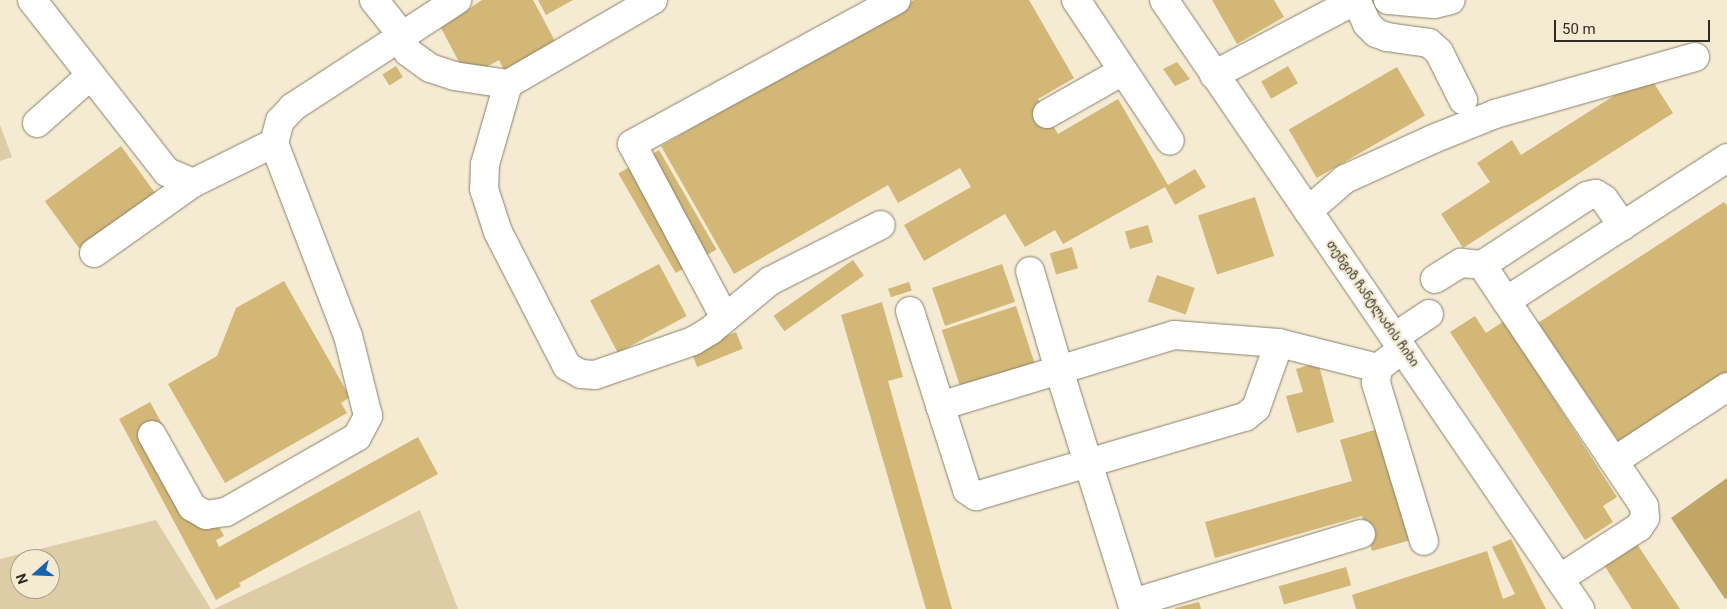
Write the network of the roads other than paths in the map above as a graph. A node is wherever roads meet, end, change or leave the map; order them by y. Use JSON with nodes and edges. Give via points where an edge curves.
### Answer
{"nodes":[{"id":1,"x":32,"y":0,"type":"edge"},
{"id":2,"x":374,"y":0,"type":"edge"},
{"id":3,"x":457,"y":0,"type":"edge"},
{"id":4,"x":653,"y":0,"type":"edge"},
{"id":5,"x":896,"y":0,"type":"edge"},
{"id":6,"x":1076,"y":0,"type":"edge"},
{"id":7,"x":1164,"y":0,"type":"edge"},
{"id":8,"x":1356,"y":0,"type":"edge"},
{"id":9,"x":1388,"y":0,"type":"edge"},
{"id":10,"x":1451,"y":0,"type":"edge"},
{"id":11,"x":401,"y":34,"type":"junction"},
{"id":12,"x":1695,"y":57,"type":"dead end"},
{"id":13,"x":1124,"y":72,"type":"junction"},
{"id":14,"x":91,"y":75,"type":"junction"},
{"id":15,"x":1214,"y":75,"type":"junction"},
{"id":16,"x":508,"y":84,"type":"junction"},
{"id":17,"x":1463,"y":100,"type":"dead end"},
{"id":18,"x":1047,"y":114,"type":"dead end"},
{"id":19,"x":37,"y":123,"type":"dead end"},
{"id":20,"x":1170,"y":141,"type":"dead end"},
{"id":21,"x":274,"y":144,"type":"junction"},
{"id":22,"x":1727,"y":158,"type":"edge"},
{"id":23,"x":193,"y":183,"type":"junction"},
{"id":24,"x":1308,"y":211,"type":"junction"},
{"id":25,"x":881,"y":225,"type":"dead end"},
{"id":26,"x":1623,"y":226,"type":"junction"},
{"id":27,"x":94,"y":253,"type":"dead end"},
{"id":28,"x":1482,"y":265,"type":"junction"},
{"id":29,"x":1030,"y":271,"type":"dead end"},
{"id":30,"x":1435,"y":279,"type":"dead end"},
{"id":31,"x":1506,"y":301,"type":"junction"},
{"id":32,"x":910,"y":310,"type":"dead end"},
{"id":33,"x":1429,"y":314,"type":"dead end"},
{"id":34,"x":726,"y":318,"type":"junction"},
{"id":35,"x":1279,"y":343,"type":"junction"},
{"id":36,"x":1400,"y":344,"type":"junction"},
{"id":37,"x":1378,"y":368,"type":"junction"},
{"id":38,"x":1059,"y":370,"type":"junction"},
{"id":39,"x":1727,"y":387,"type":"edge"},
{"id":40,"x":940,"y":406,"type":"junction"},
{"id":41,"x":152,"y":436,"type":"dead end"},
{"id":42,"x":1614,"y":461,"type":"junction"},
{"id":43,"x":1088,"y":464,"type":"junction"},
{"id":44,"x":1361,"y":534,"type":"dead end"},
{"id":45,"x":1424,"y":542,"type":"dead end"},
{"id":46,"x":1559,"y":579,"type":"junction"},
{"id":47,"x":1580,"y":609,"type":"edge"}],
"edges":[{"from":1,"to":14,"type":"street"},
{"from":2,"to":11,"type":"street"},
{"from":3,"to":11,"type":"street"},
{"from":4,"to":16,"type":"street"},
{"from":5,"to":34,"type":"street","via":[[632,144]]},
{"from":6,"to":13,"type":"street"},
{"from":7,"to":15,"type":"street","name":"თენგიზ ჩანტლაძის ჩიხი"},
{"from":8,"to":15,"type":"street"},
{"from":8,"to":17,"type":"street","via":[[1367,24],[1376,33],[1429,43],[1439,52]]},
{"from":9,"to":10,"type":"street","via":[[1434,4]]},
{"from":11,"to":16,"type":"street","via":[[408,52],[430,68],[454,76]]},
{"from":11,"to":21,"type":"street","via":[[293,107],[280,121]]},
{"from":12,"to":24,"type":"street","via":[[1495,114],[1345,179]]},
{"from":13,"to":18,"type":"street"},
{"from":13,"to":20,"type":"street"},
{"from":14,"to":19,"type":"street"},
{"from":14,"to":23,"type":"street","via":[[167,172]]},
{"from":15,"to":24,"type":"street","name":"თენგიზ ჩანტლაძის ჩიხი"},
{"from":16,"to":34,"type":"street","via":[[485,164],[484,189],[498,232],[566,366],[581,374],[595,375],[692,342]]},
{"from":21,"to":23,"type":"street"},
{"from":21,"to":41,"type":"street","via":[[348,336],[368,416],[354,440],[226,512],[206,514],[192,508]]},
{"from":22,"to":26,"type":"street"},
{"from":23,"to":27,"type":"street"},
{"from":24,"to":36,"type":"street","name":"თენგიზ ჩანტლაძის ჩიხი"},
{"from":25,"to":34,"type":"street","via":[[770,281]]},
{"from":26,"to":28,"type":"street","via":[[1604,198],[1596,194],[1587,196]]},
{"from":26,"to":31,"type":"street"},
{"from":28,"to":30,"type":"street","via":[[1461,263]]},
{"from":28,"to":31,"type":"street"},
{"from":29,"to":38,"type":"street"},
{"from":31,"to":42,"type":"street"},
{"from":32,"to":40,"type":"street"},
{"from":33,"to":36,"type":"street"},
{"from":35,"to":37,"type":"street"},
{"from":35,"to":38,"type":"street","via":[[1174,336]]},
{"from":35,"to":43,"type":"street","via":[[1256,408],[1245,416]]},
{"from":36,"to":37,"type":"street"},
{"from":36,"to":46,"type":"street","name":"თენგიზ ჩანტლაძის ჩიხი"},
{"from":37,"to":45,"type":"street","via":[[1376,383]]},
{"from":38,"to":40,"type":"street"},
{"from":38,"to":43,"type":"street"},
{"from":39,"to":42,"type":"street"},
{"from":40,"to":43,"type":"street","via":[[967,490],[976,496]]},
{"from":42,"to":46,"type":"street","via":[[1644,506],[1645,518],[1639,527]]},
{"from":43,"to":44,"type":"street","via":[[1132,603]]},
{"from":46,"to":47,"type":"street","name":"თენგიზ ჩანტლაძის ჩიხი"}]}
